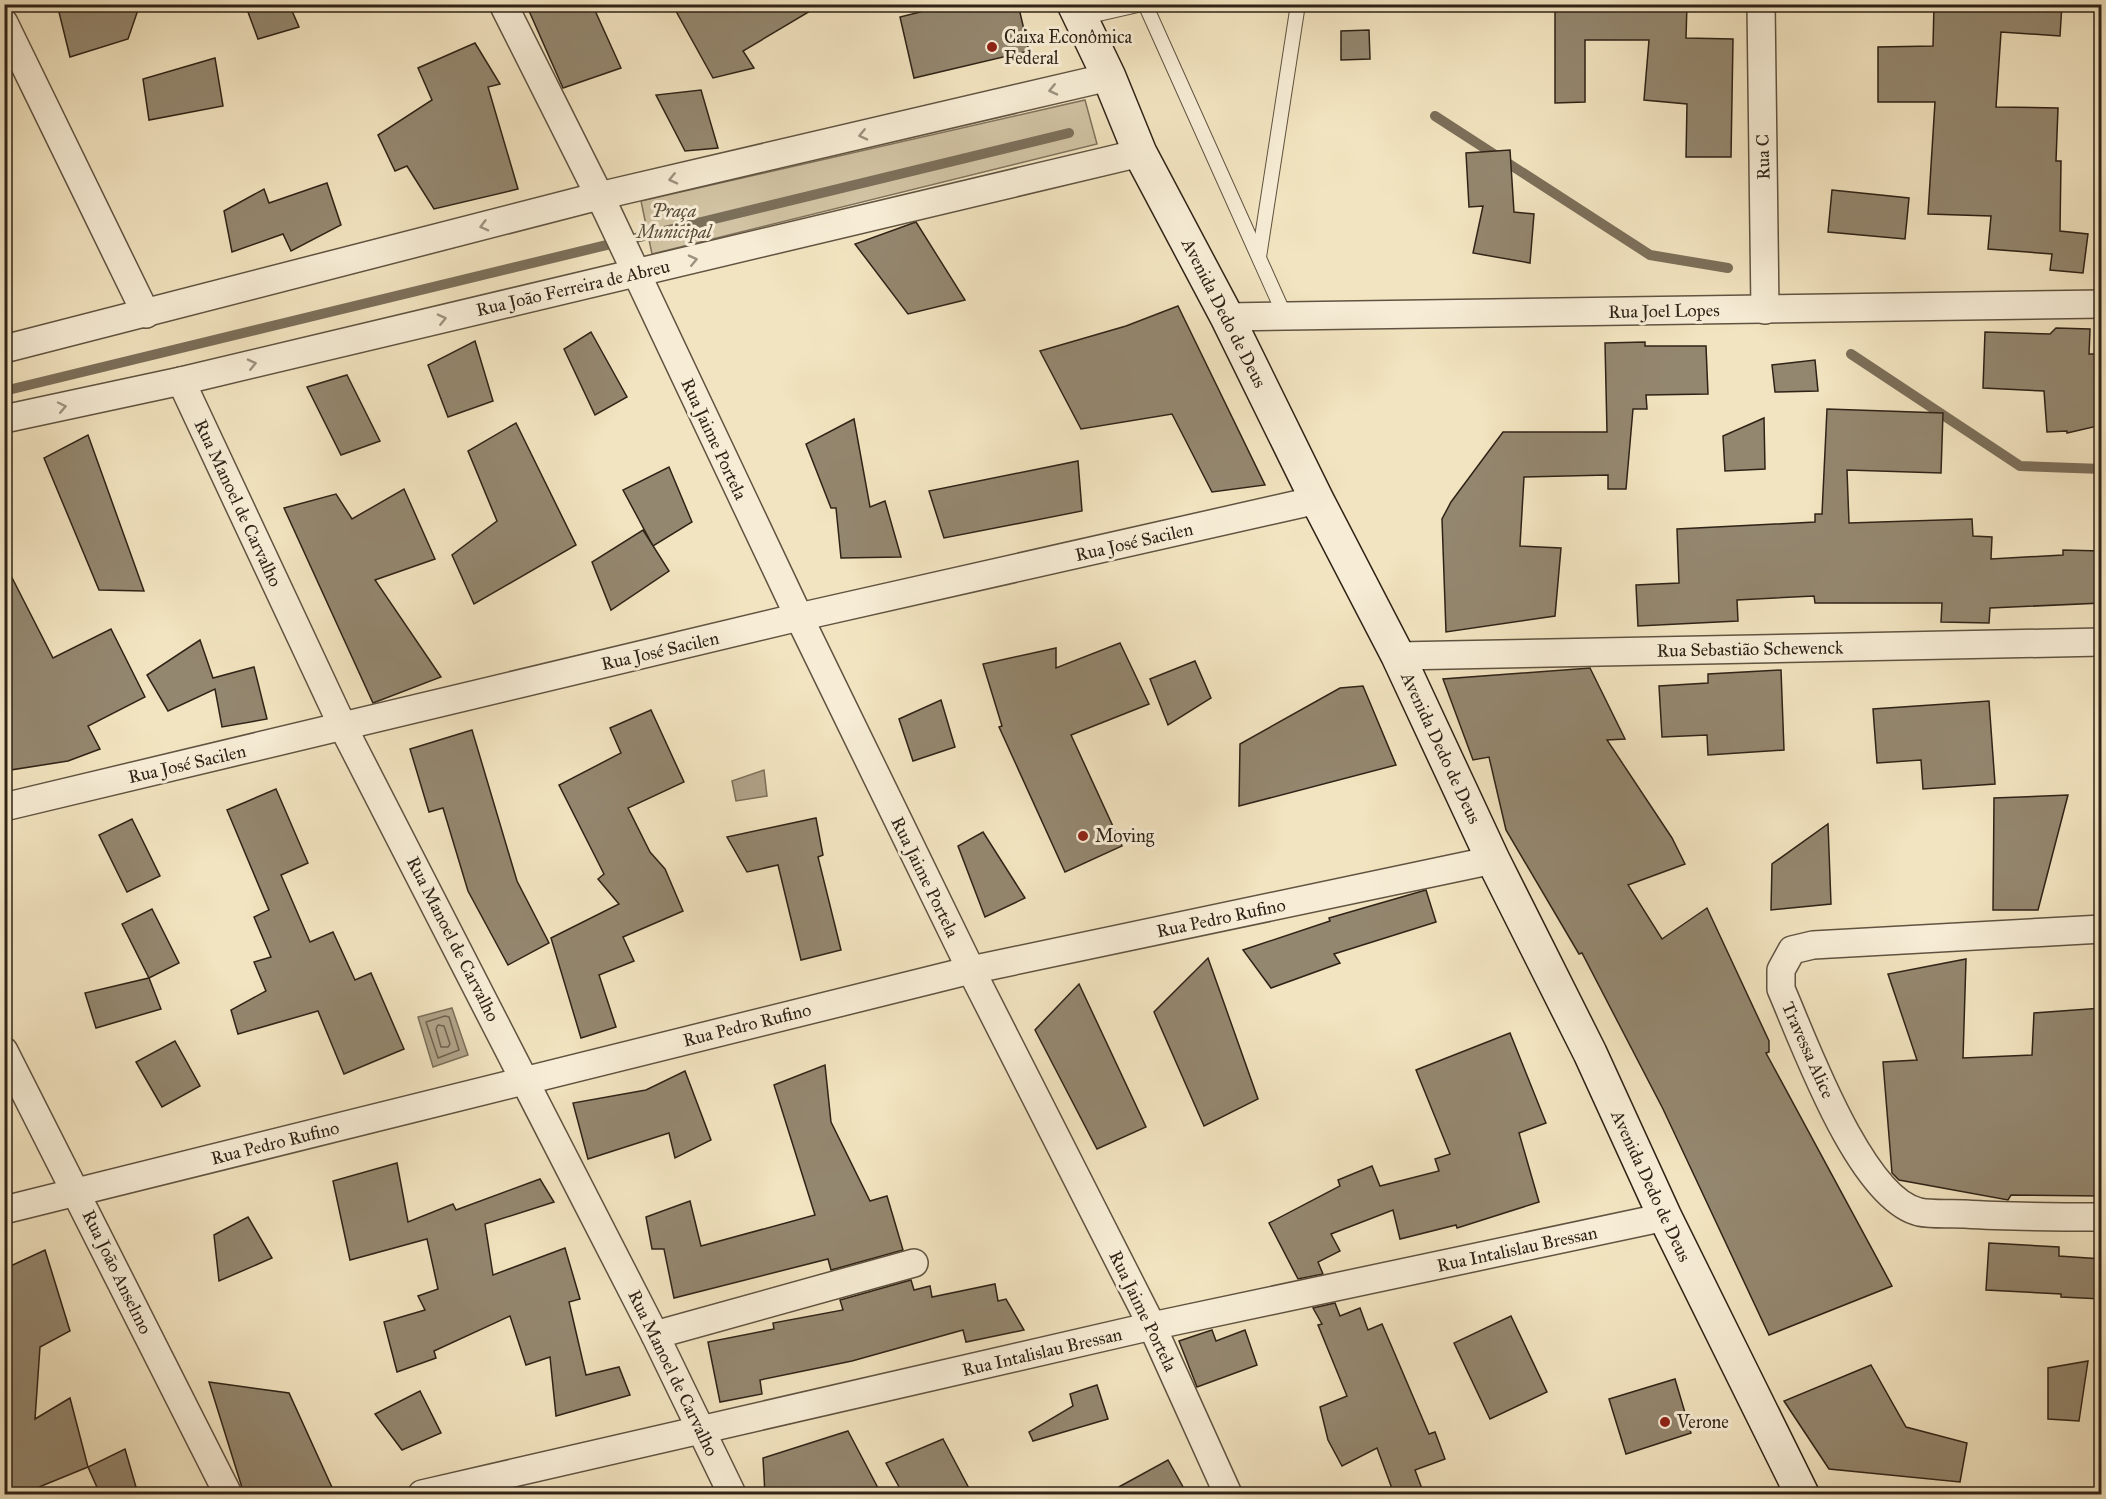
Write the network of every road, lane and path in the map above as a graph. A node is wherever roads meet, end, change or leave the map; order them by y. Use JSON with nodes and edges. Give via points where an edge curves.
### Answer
{"nodes":[{"id":1,"x":503,"y":4,"type":"edge"},
{"id":2,"x":1144,"y":4,"type":"edge"},
{"id":3,"x":1298,"y":4,"type":"edge"},
{"id":4,"x":1761,"y":4,"type":"edge"},
{"id":5,"x":1078,"y":11,"type":"edge"},
{"id":6,"x":4,"y":22,"type":"edge"},
{"id":7,"x":1110,"y":77,"type":"junction"},
{"id":8,"x":1140,"y":153,"type":"junction"},
{"id":9,"x":603,"y":203,"type":"junction"},
{"id":10,"x":1259,"y":257,"type":"junction"},
{"id":11,"x":632,"y":264,"type":"junction"},
{"id":12,"x":2102,"y":304,"type":"edge"},
{"id":13,"x":1765,"y":310,"type":"junction"},
{"id":14,"x":146,"y":314,"type":"junction"},
{"id":15,"x":1285,"y":316,"type":"junction"},
{"id":16,"x":1227,"y":317,"type":"junction"},
{"id":17,"x":4,"y":349,"type":"edge"},
{"id":18,"x":181,"y":381,"type":"junction"},
{"id":19,"x":4,"y":419,"type":"edge"},
{"id":20,"x":1317,"y":500,"type":"junction"},
{"id":21,"x":799,"y":617,"type":"junction"},
{"id":22,"x":2102,"y":642,"type":"edge"},
{"id":23,"x":1398,"y":656,"type":"junction"},
{"id":24,"x":343,"y":727,"type":"junction"},
{"id":25,"x":4,"y":807,"type":"edge"},
{"id":26,"x":1493,"y":860,"type":"junction"},
{"id":27,"x":2102,"y":929,"type":"edge"},
{"id":28,"x":971,"y":970,"type":"junction"},
{"id":29,"x":4,"y":1051,"type":"edge"},
{"id":30,"x":525,"y":1079,"type":"junction"},
{"id":31,"x":78,"y":1193,"type":"junction"},
{"id":32,"x":4,"y":1210,"type":"edge"},
{"id":33,"x":1665,"y":1217,"type":"junction"},
{"id":34,"x":2102,"y":1217,"type":"edge"},
{"id":35,"x":914,"y":1263,"type":"dead end"},
{"id":36,"x":1152,"y":1326,"type":"junction"},
{"id":37,"x":655,"y":1335,"type":"junction"},
{"id":38,"x":701,"y":1430,"type":"junction"},
{"id":39,"x":228,"y":1494,"type":"edge"},
{"id":40,"x":422,"y":1494,"type":"edge"},
{"id":41,"x":732,"y":1494,"type":"edge"},
{"id":42,"x":1228,"y":1494,"type":"edge"},
{"id":43,"x":1802,"y":1494,"type":"edge"}],
"edges":[{"from":1,"to":9,"type":"street","name":"Rua Jaime Portela"},
{"from":2,"to":5,"type":"lane"},
{"from":2,"to":10,"type":"lane"},
{"from":3,"to":10,"type":"lane"},
{"from":4,"to":13,"type":"street","name":"Rua C"},
{"from":5,"to":7,"type":"main road","name":"Avenida Dedo de Deus"},
{"from":6,"to":14,"type":"street"},
{"from":7,"to":8,"type":"main road","name":"Avenida Dedo de Deus"},
{"from":7,"to":9,"type":"street","one_way":true},
{"from":11,"to":8,"type":"street","name":"Rua João Ferreira de Abreu","one_way":true},
{"from":8,"to":16,"type":"main road","name":"Avenida Dedo de Deus"},
{"from":9,"to":11,"type":"street","name":"Rua Jaime Portela"},
{"from":9,"to":14,"type":"street","one_way":true},
{"from":10,"to":15,"type":"lane"},
{"from":18,"to":11,"type":"street","name":"Rua João Ferreira de Abreu","one_way":true},
{"from":11,"to":21,"type":"street","name":"Rua Jaime Portela"},
{"from":12,"to":13,"type":"street","name":"Rua Joel Lopes"},
{"from":13,"to":15,"type":"street","name":"Rua Joel Lopes"},
{"from":14,"to":17,"type":"street"},
{"from":15,"to":16,"type":"street","name":"Rua Joel Lopes"},
{"from":16,"to":20,"type":"main road","name":"Avenida Dedo de Deus"},
{"from":19,"to":18,"type":"street","name":"Rua João Ferreira de Abreu","one_way":true},
{"from":18,"to":24,"type":"street","name":"Rua Manoel de Carvalho"},
{"from":20,"to":21,"type":"street","name":"Rua José Sacilen"},
{"from":20,"to":23,"type":"main road","name":"Avenida Dedo de Deus"},
{"from":21,"to":24,"type":"street","name":"Rua José Sacilen"},
{"from":21,"to":28,"type":"street","name":"Rua Jaime Portela"},
{"from":22,"to":23,"type":"street","name":"Rua Sebastião Schewenck"},
{"from":23,"to":26,"type":"main road","name":"Avenida Dedo de Deus"},
{"from":24,"to":25,"type":"street","name":"Rua José Sacilen"},
{"from":24,"to":30,"type":"street","name":"Rua Manoel de Carvalho"},
{"from":26,"to":28,"type":"street","name":"Rua Pedro Rufino"},
{"from":26,"to":33,"type":"main road","name":"Avenida Dedo de Deus","via":[[1590,1053]]},
{"from":27,"to":34,"type":"street","name":"Travessa Alice","via":[[1813,945],[1792,950],[1781,970],[1781,989],[1838,1117],[1874,1178],[1893,1198],[1918,1212]]},
{"from":28,"to":30,"type":"street","name":"Rua Pedro Rufino"},
{"from":28,"to":36,"type":"street","name":"Rua Jaime Portela"},
{"from":29,"to":31,"type":"street","name":"Rua João Anselmo"},
{"from":30,"to":31,"type":"street","name":"Rua Pedro Rufino"},
{"from":30,"to":37,"type":"street","name":"Rua Manoel de Carvalho"},
{"from":31,"to":32,"type":"street","name":"Rua Pedro Rufino"},
{"from":31,"to":39,"type":"street","name":"Rua João Anselmo"},
{"from":33,"to":36,"type":"street","name":"Rua Intalislau Bressan"},
{"from":33,"to":43,"type":"main road","name":"Avenida Dedo de Deus"},
{"from":35,"to":37,"type":"street"},
{"from":36,"to":38,"type":"street","name":"Rua Intalislau Bressan"},
{"from":36,"to":42,"type":"street","name":"Rua Jaime Portela"},
{"from":37,"to":38,"type":"street","name":"Rua Manoel de Carvalho"},
{"from":38,"to":40,"type":"street","name":"Rua Intalislau Bressan"},
{"from":38,"to":41,"type":"street","name":"Rua Manoel de Carvalho"}]}
